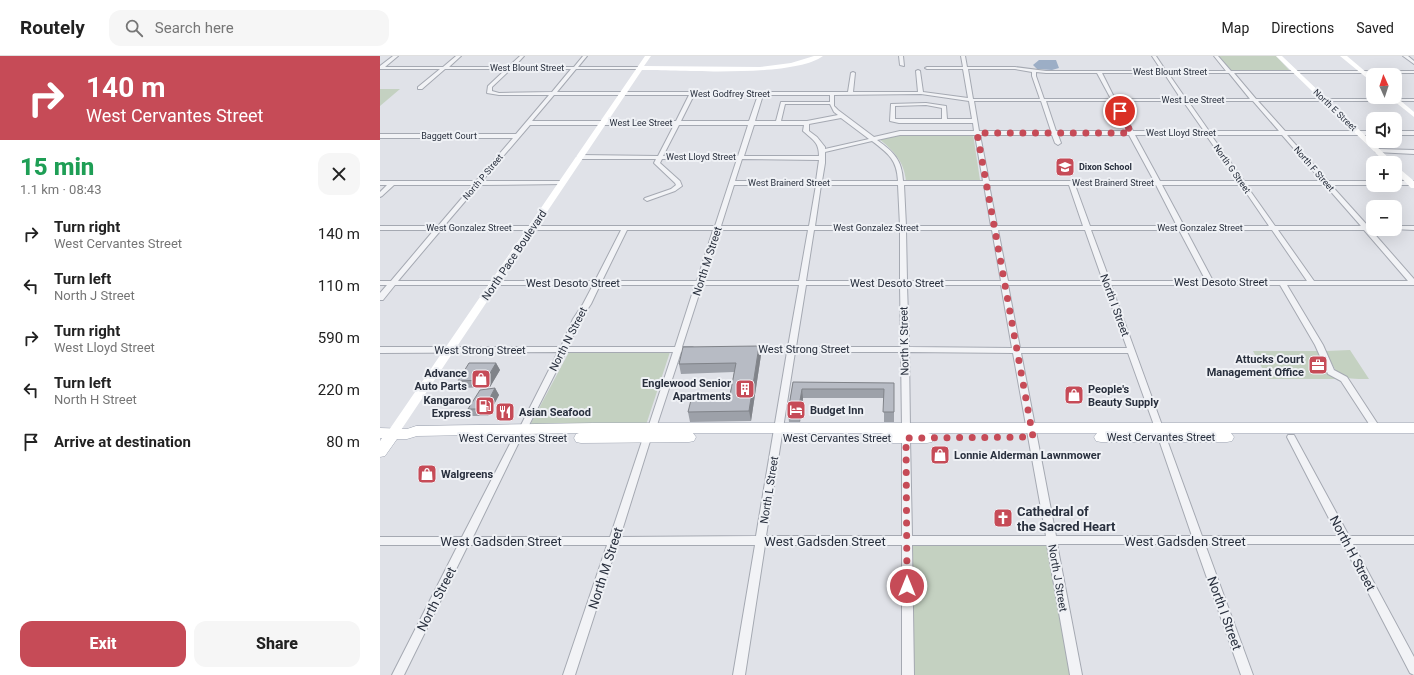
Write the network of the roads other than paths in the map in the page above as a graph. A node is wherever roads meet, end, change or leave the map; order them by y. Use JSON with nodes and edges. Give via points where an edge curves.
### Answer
{"nodes":[{"id":1,"x":396,"y":56,"type":"edge"},
{"id":2,"x":459,"y":56,"type":"edge"},
{"id":3,"x":522,"y":56,"type":"edge"},
{"id":4,"x":585,"y":56,"type":"edge"},
{"id":5,"x":648,"y":56,"type":"edge"},
{"id":6,"x":901,"y":56,"type":"edge"},
{"id":7,"x":963,"y":56,"type":"edge"},
{"id":8,"x":1154,"y":56,"type":"edge"},
{"id":9,"x":1216,"y":56,"type":"edge"},
{"id":10,"x":1279,"y":56,"type":"edge"},
{"id":11,"x":1343,"y":56,"type":"edge"},
{"id":12,"x":1405,"y":56,"type":"edge"},
{"id":13,"x":823,"y":57,"type":"edge"},
{"id":14,"x":1414,"y":63,"type":"edge"},
{"id":15,"x":902,"y":65,"type":"dead end"},
{"id":16,"x":380,"y":68,"type":"edge"},
{"id":17,"x":445,"y":68,"type":"junction"},
{"id":18,"x":510,"y":68,"type":"junction"},
{"id":19,"x":576,"y":68,"type":"junction"},
{"id":20,"x":640,"y":68,"type":"junction"},
{"id":21,"x":927,"y":68,"type":"dead end"},
{"id":22,"x":965,"y":68,"type":"junction"},
{"id":23,"x":1034,"y":70,"type":"junction"},
{"id":24,"x":918,"y":71,"type":"dead end"},
{"id":25,"x":853,"y":72,"type":"dead end"},
{"id":26,"x":1099,"y":72,"type":"junction"},
{"id":27,"x":1164,"y":72,"type":"junction"},
{"id":28,"x":1230,"y":72,"type":"junction"},
{"id":29,"x":1296,"y":72,"type":"junction"},
{"id":30,"x":1362,"y":72,"type":"junction"},
{"id":31,"x":1414,"y":72,"type":"edge"},
{"id":32,"x":1366,"y":75,"type":"edge"},
{"id":33,"x":420,"y":88,"type":"dead end"},
{"id":34,"x":554,"y":93,"type":"junction"},
{"id":35,"x":623,"y":93,"type":"junction"},
{"id":36,"x":692,"y":94,"type":"junction"},
{"id":37,"x":762,"y":94,"type":"junction"},
{"id":38,"x":832,"y":94,"type":"junction"},
{"id":39,"x":850,"y":94,"type":"junction"},
{"id":40,"x":921,"y":94,"type":"junction"},
{"id":41,"x":1366,"y":99,"type":"edge"},
{"id":42,"x":1402,"y":99,"type":"edge"},
{"id":43,"x":971,"y":100,"type":"junction"},
{"id":44,"x":1042,"y":100,"type":"junction"},
{"id":45,"x":1114,"y":100,"type":"junction"},
{"id":46,"x":1184,"y":100,"type":"junction"},
{"id":47,"x":1254,"y":100,"type":"junction"},
{"id":48,"x":1325,"y":100,"type":"junction"},
{"id":49,"x":1414,"y":100,"type":"edge"},
{"id":50,"x":831,"y":103,"type":"junction"},
{"id":51,"x":1400,"y":104,"type":"edge"},
{"id":52,"x":1414,"y":115,"type":"edge"},
{"id":53,"x":841,"y":116,"type":"junction"},
{"id":54,"x":945,"y":121,"type":"junction"},
{"id":55,"x":975,"y":122,"type":"junction"},
{"id":56,"x":529,"y":123,"type":"junction"},
{"id":57,"x":603,"y":123,"type":"junction"},
{"id":58,"x":677,"y":123,"type":"junction"},
{"id":59,"x":752,"y":123,"type":"junction"},
{"id":60,"x":778,"y":123,"type":"junction"},
{"id":61,"x":807,"y":123,"type":"junction"},
{"id":62,"x":977,"y":133,"type":"junction"},
{"id":63,"x":1054,"y":133,"type":"junction"},
{"id":64,"x":1131,"y":133,"type":"junction"},
{"id":65,"x":1207,"y":133,"type":"junction"},
{"id":66,"x":1283,"y":133,"type":"junction"},
{"id":67,"x":1359,"y":133,"type":"junction"},
{"id":68,"x":1366,"y":133,"type":"edge"},
{"id":69,"x":1402,"y":133,"type":"edge"},
{"id":70,"x":1414,"y":133,"type":"edge"},
{"id":71,"x":380,"y":136,"type":"edge"},
{"id":72,"x":517,"y":136,"type":"junction"},
{"id":73,"x":872,"y":138,"type":"junction"},
{"id":74,"x":1058,"y":144,"type":"dead end"},
{"id":75,"x":1378,"y":151,"type":"junction"},
{"id":76,"x":1414,"y":152,"type":"edge"},
{"id":77,"x":822,"y":154,"type":"junction"},
{"id":78,"x":580,"y":156,"type":"junction"},
{"id":79,"x":1383,"y":156,"type":"edge"},
{"id":80,"x":660,"y":157,"type":"junction"},
{"id":81,"x":741,"y":157,"type":"junction"},
{"id":82,"x":1402,"y":174,"type":"edge"},
{"id":83,"x":380,"y":183,"type":"edge"},
{"id":84,"x":392,"y":183,"type":"junction"},
{"id":85,"x":478,"y":183,"type":"junction"},
{"id":86,"x":562,"y":183,"type":"junction"},
{"id":87,"x":733,"y":183,"type":"junction"},
{"id":88,"x":818,"y":183,"type":"junction"},
{"id":89,"x":902,"y":183,"type":"junction"},
{"id":90,"x":986,"y":183,"type":"junction"},
{"id":91,"x":1071,"y":183,"type":"junction"},
{"id":92,"x":1158,"y":183,"type":"junction"},
{"id":93,"x":1242,"y":183,"type":"junction"},
{"id":94,"x":1326,"y":183,"type":"junction"},
{"id":95,"x":1366,"y":183,"type":"edge"},
{"id":96,"x":1402,"y":183,"type":"edge"},
{"id":97,"x":1413,"y":184,"type":"edge"},
{"id":98,"x":380,"y":195,"type":"edge"},
{"id":99,"x":647,"y":199,"type":"dead end"},
{"id":100,"x":380,"y":228,"type":"edge"},
{"id":101,"x":439,"y":228,"type":"junction"},
{"id":102,"x":532,"y":228,"type":"junction"},
{"id":103,"x":625,"y":228,"type":"junction"},
{"id":104,"x":718,"y":228,"type":"junction"},
{"id":105,"x":811,"y":228,"type":"junction"},
{"id":106,"x":903,"y":228,"type":"junction"},
{"id":107,"x":995,"y":228,"type":"junction"},
{"id":108,"x":1087,"y":228,"type":"junction"},
{"id":109,"x":1181,"y":228,"type":"junction"},
{"id":110,"x":1273,"y":228,"type":"junction"},
{"id":111,"x":1365,"y":228,"type":"junction"},
{"id":112,"x":1402,"y":228,"type":"edge"},
{"id":113,"x":1414,"y":228,"type":"edge"},
{"id":114,"x":904,"y":282,"type":"junction"},
{"id":115,"x":1005,"y":282,"type":"junction"},
{"id":116,"x":1107,"y":282,"type":"junction"},
{"id":117,"x":1210,"y":282,"type":"junction"},
{"id":118,"x":1282,"y":282,"type":"junction"},
{"id":119,"x":1311,"y":282,"type":"junction"},
{"id":120,"x":1413,"y":282,"type":"edge"},
{"id":121,"x":380,"y":283,"type":"edge"},
{"id":122,"x":392,"y":283,"type":"junction"},
{"id":123,"x":496,"y":283,"type":"junction"},
{"id":124,"x":597,"y":283,"type":"junction"},
{"id":125,"x":700,"y":283,"type":"junction"},
{"id":126,"x":802,"y":283,"type":"junction"},
{"id":127,"x":380,"y":298,"type":"edge"},
{"id":128,"x":563,"y":349,"type":"junction"},
{"id":129,"x":678,"y":349,"type":"junction"},
{"id":130,"x":701,"y":349,"type":"edge"},
{"id":131,"x":739,"y":349,"type":"edge"},
{"id":132,"x":791,"y":349,"type":"junction"},
{"id":133,"x":904,"y":349,"type":"junction"},
{"id":134,"x":1017,"y":349,"type":"junction"},
{"id":135,"x":380,"y":350,"type":"edge"},
{"id":136,"x":450,"y":350,"type":"junction"},
{"id":137,"x":1131,"y":351,"type":"junction"},
{"id":138,"x":1376,"y":428,"type":"junction"},
{"id":139,"x":1414,"y":428,"type":"edge"},
{"id":140,"x":1033,"y":432,"type":"junction"},
{"id":141,"x":1161,"y":432,"type":"junction"},
{"id":142,"x":393,"y":433,"type":"edge"},
{"id":143,"x":520,"y":433,"type":"junction"},
{"id":144,"x":650,"y":433,"type":"junction"},
{"id":145,"x":778,"y":433,"type":"junction"},
{"id":146,"x":906,"y":433,"type":"junction"},
{"id":147,"x":1316,"y":436,"type":"junction"},
{"id":148,"x":1414,"y":436,"type":"edge"},
{"id":149,"x":1291,"y":437,"type":"junction"},
{"id":150,"x":380,"y":452,"type":"edge"},
{"id":151,"x":1346,"y":540,"type":"junction"},
{"id":152,"x":1414,"y":540,"type":"edge"},
{"id":153,"x":466,"y":541,"type":"junction"},
{"id":154,"x":614,"y":541,"type":"junction"},
{"id":155,"x":761,"y":541,"type":"junction"},
{"id":156,"x":906,"y":541,"type":"junction"},
{"id":157,"x":1051,"y":541,"type":"junction"},
{"id":158,"x":1199,"y":541,"type":"junction"},
{"id":159,"x":380,"y":542,"type":"edge"},
{"id":160,"x":1414,"y":669,"type":"edge"},
{"id":161,"x":398,"y":675,"type":"edge"},
{"id":162,"x":569,"y":675,"type":"edge"},
{"id":163,"x":739,"y":675,"type":"edge"},
{"id":164,"x":908,"y":675,"type":"edge"},
{"id":165,"x":1076,"y":675,"type":"edge"},
{"id":166,"x":1247,"y":675,"type":"edge"}],
"edges":[{"from":1,"to":16,"type":"street"},
{"from":2,"to":17,"type":"street"},
{"from":3,"to":18,"type":"street"},
{"from":4,"to":19,"type":"street","name":"North P Street"},
{"from":5,"to":20,"type":"street","name":"North Pace Boulevard"},
{"from":6,"to":15,"type":"street"},
{"from":7,"to":22,"type":"street","name":"North J Street"},
{"from":8,"to":27,"type":"street","name":"North G Street"},
{"from":9,"to":28,"type":"street","name":"North F Street"},
{"from":10,"to":29,"type":"street","name":"North E Street"},
{"from":11,"to":30,"type":"street"},
{"from":12,"to":14,"type":"street"},
{"from":13,"to":20,"type":"street","name":"West Blount Street","via":[[762,71]]},
{"from":16,"to":17,"type":"street","name":"West Blount Street"},
{"from":17,"to":18,"type":"street","name":"West Blount Street"},
{"from":17,"to":33,"type":"street"},
{"from":18,"to":19,"type":"street","name":"West Blount Street"},
{"from":18,"to":34,"type":"street","name":"West Godfrey Street","via":[[490,87],[489,92]]},
{"from":19,"to":20,"type":"street","name":"West Blount Street"},
{"from":19,"to":34,"type":"street","name":"North P Street"},
{"from":20,"to":35,"type":"street","name":"North Pace Boulevard"},
{"from":21,"to":22,"type":"street","name":"West Blount Street"},
{"from":22,"to":23,"type":"street","name":"West Blount Street"},
{"from":22,"to":43,"type":"street","name":"North J Street"},
{"from":23,"to":26,"type":"street","name":"West Blount Street"},
{"from":23,"to":44,"type":"street"},
{"from":24,"to":40,"type":"street"},
{"from":25,"to":39,"type":"street"},
{"from":26,"to":27,"type":"street","name":"West Blount Street"},
{"from":26,"to":45,"type":"street"},
{"from":27,"to":28,"type":"street","name":"West Blount Street"},
{"from":27,"to":46,"type":"street","name":"North G Street"},
{"from":28,"to":29,"type":"street","name":"West Blount Street"},
{"from":28,"to":47,"type":"street","name":"North F Street"},
{"from":29,"to":30,"type":"street","name":"West Blount Street"},
{"from":29,"to":48,"type":"street","name":"North E Street"},
{"from":30,"to":31,"type":"street","name":"West Blount Street"},
{"from":30,"to":32,"type":"street"},
{"from":34,"to":35,"type":"street","name":"West Godfrey Street"},
{"from":34,"to":56,"type":"street","name":"North P Street"},
{"from":35,"to":36,"type":"street","name":"West Godfrey Street"},
{"from":35,"to":57,"type":"street","name":"North Pace Boulevard"},
{"from":36,"to":37,"type":"street","name":"West Godfrey Street"},
{"from":36,"to":58,"type":"street"},
{"from":37,"to":38,"type":"street","name":"West Godfrey Street"},
{"from":37,"to":59,"type":"street","name":"North M Street"},
{"from":38,"to":39,"type":"street","name":"West Godfrey Street"},
{"from":38,"to":50,"type":"street"},
{"from":39,"to":40,"type":"street","name":"West Godfrey Street"},
{"from":40,"to":43,"type":"street","name":"West Godfrey Street"},
{"from":41,"to":48,"type":"street","name":"West Lee Street"},
{"from":42,"to":49,"type":"street","name":"West Lee Street"},
{"from":43,"to":44,"type":"street","name":"West Lee Street"},
{"from":43,"to":55,"type":"street","name":"North J Street"},
{"from":44,"to":45,"type":"street","name":"West Lee Street"},
{"from":44,"to":63,"type":"street"},
{"from":45,"to":46,"type":"street","name":"West Lee Street"},
{"from":45,"to":64,"type":"street"},
{"from":46,"to":47,"type":"street","name":"West Lee Street"},
{"from":46,"to":65,"type":"street","name":"North G Street"},
{"from":47,"to":48,"type":"street","name":"West Lee Street"},
{"from":47,"to":66,"type":"street","name":"North F Street"},
{"from":48,"to":67,"type":"street","name":"North E Street"},
{"from":50,"to":53,"type":"street","name":"North K Street"},
{"from":50,"to":60,"type":"street","via":[[783,103]]},
{"from":51,"to":52,"type":"street"},
{"from":53,"to":61,"type":"street","name":"West Lee Street"},
{"from":53,"to":73,"type":"street","name":"North K Street"},
{"from":54,"to":54,"type":"street","via":[[894,121],[892,107],[897,104],[943,107]]},
{"from":54,"to":55,"type":"street"},
{"from":55,"to":62,"type":"street","name":"North J Street"},
{"from":56,"to":57,"type":"street","name":"West Lee Street"},
{"from":56,"to":72,"type":"street","name":"North P Street"},
{"from":57,"to":58,"type":"street","name":"West Lee Street"},
{"from":57,"to":78,"type":"street","name":"North Pace Boulevard"},
{"from":58,"to":59,"type":"street","name":"West Lee Street"},
{"from":58,"to":80,"type":"street"},
{"from":59,"to":60,"type":"street","name":"West Lee Street"},
{"from":59,"to":81,"type":"street","name":"North M Street"},
{"from":60,"to":61,"type":"street","name":"West Lee Street"},
{"from":61,"to":77,"type":"street","via":[[806,132],[815,138]]},
{"from":62,"to":63,"type":"street","name":"West Lloyd Street"},
{"from":62,"to":73,"type":"street","name":"West Lloyd Street","via":[[900,133]]},
{"from":62,"to":90,"type":"street","name":"North J Street"},
{"from":63,"to":64,"type":"street","name":"West Lloyd Street"},
{"from":63,"to":74,"type":"street"},
{"from":64,"to":65,"type":"street","name":"West Lloyd Street"},
{"from":64,"to":92,"type":"street"},
{"from":65,"to":66,"type":"street","name":"West Lloyd Street"},
{"from":65,"to":93,"type":"street","name":"North G Street"},
{"from":66,"to":67,"type":"street","name":"West Lloyd Street"},
{"from":66,"to":94,"type":"street","name":"North F Street"},
{"from":67,"to":68,"type":"street","name":"West Lloyd Street"},
{"from":67,"to":75,"type":"street","name":"North E Street"},
{"from":69,"to":70,"type":"street"},
{"from":71,"to":72,"type":"street","name":"Baggett Court"},
{"from":72,"to":85,"type":"street","name":"North P Street"},
{"from":73,"to":77,"type":"street","name":"West Lloyd Street"},
{"from":73,"to":89,"type":"street","name":"North K Street","via":[[895,158]]},
{"from":75,"to":76,"type":"street"},
{"from":75,"to":79,"type":"street","name":"North E Street"},
{"from":77,"to":81,"type":"street","name":"West Lloyd Street"},
{"from":77,"to":88,"type":"street","name":"North L Street"},
{"from":78,"to":80,"type":"street","name":"West Lloyd Street"},
{"from":78,"to":86,"type":"street","name":"North Pace Boulevard"},
{"from":80,"to":81,"type":"street","name":"West Lloyd Street"},
{"from":80,"to":99,"type":"street","via":[[657,165],[678,182],[678,186]]},
{"from":81,"to":87,"type":"street","name":"North M Street"},
{"from":82,"to":97,"type":"street"},
{"from":83,"to":84,"type":"street"},
{"from":84,"to":85,"type":"street"},
{"from":84,"to":98,"type":"street"},
{"from":85,"to":86,"type":"street"},
{"from":85,"to":101,"type":"street","name":"North P Street"},
{"from":86,"to":102,"type":"street","name":"North Pace Boulevard"},
{"from":87,"to":88,"type":"street","name":"West Brainerd Street"},
{"from":87,"to":104,"type":"street","name":"North M Street"},
{"from":88,"to":89,"type":"street","name":"West Brainerd Street"},
{"from":88,"to":105,"type":"street","name":"North L Street"},
{"from":89,"to":90,"type":"street","name":"West Brainerd Street"},
{"from":89,"to":106,"type":"street","name":"North K Street"},
{"from":90,"to":91,"type":"street","name":"West Brainerd Street"},
{"from":90,"to":107,"type":"street","name":"North J Street"},
{"from":91,"to":92,"type":"street","name":"West Brainerd Street"},
{"from":91,"to":108,"type":"street","name":"North I Street"},
{"from":92,"to":93,"type":"street","name":"West Brainerd Street"},
{"from":92,"to":109,"type":"street"},
{"from":93,"to":94,"type":"street","name":"West Brainerd Street"},
{"from":93,"to":110,"type":"street","name":"North G Street"},
{"from":94,"to":95,"type":"street","name":"West Brainerd Street"},
{"from":94,"to":111,"type":"street","name":"North F Street"},
{"from":96,"to":97,"type":"street"},
{"from":100,"to":101,"type":"street","name":"West Gonzalez Street"},
{"from":101,"to":102,"type":"street","name":"West Gonzalez Street"},
{"from":101,"to":122,"type":"street","name":"North P Street"},
{"from":102,"to":103,"type":"street","name":"West Gonzalez Street"},
{"from":102,"to":123,"type":"street","name":"North Pace Boulevard"},
{"from":103,"to":104,"type":"street","name":"West Gonzalez Street"},
{"from":103,"to":124,"type":"street","name":"North N Street"},
{"from":104,"to":105,"type":"street","name":"West Gonzalez Street"},
{"from":104,"to":125,"type":"street","name":"North M Street"},
{"from":105,"to":106,"type":"street","name":"West Gonzalez Street"},
{"from":105,"to":126,"type":"street","name":"North L Street"},
{"from":106,"to":107,"type":"street","name":"West Gonzalez Street"},
{"from":106,"to":114,"type":"street","name":"North K Street"},
{"from":107,"to":108,"type":"street","name":"West Gonzalez Street"},
{"from":107,"to":115,"type":"street","name":"North J Street"},
{"from":108,"to":109,"type":"street","name":"West Gonzalez Street"},
{"from":108,"to":116,"type":"street","name":"North I Street"},
{"from":109,"to":110,"type":"street","name":"West Gonzalez Street"},
{"from":109,"to":117,"type":"street"},
{"from":110,"to":111,"type":"street","name":"West Gonzalez Street"},
{"from":110,"to":119,"type":"street","name":"North G Street"},
{"from":111,"to":120,"type":"street","name":"North F Street"},
{"from":112,"to":113,"type":"street"},
{"from":114,"to":115,"type":"street","name":"West Desoto Street"},
{"from":114,"to":126,"type":"street","name":"West Desoto Street"},
{"from":114,"to":133,"type":"street","name":"North K Street"},
{"from":115,"to":116,"type":"street","name":"West Desoto Street"},
{"from":115,"to":134,"type":"street","name":"North J Street"},
{"from":116,"to":117,"type":"street","name":"West Desoto Street"},
{"from":116,"to":137,"type":"street","name":"North I Street"},
{"from":117,"to":118,"type":"street","name":"West Desoto Street"},
{"from":118,"to":119,"type":"street","name":"West Desoto Street"},
{"from":118,"to":138,"type":"street","via":[[1319,344],[1332,372],[1344,380]]},
{"from":119,"to":120,"type":"street","name":"West Desoto Street"},
{"from":121,"to":122,"type":"street","name":"West Desoto Street"},
{"from":122,"to":123,"type":"street","name":"West Desoto Street"},
{"from":122,"to":127,"type":"street","name":"North P Street"},
{"from":123,"to":124,"type":"street","name":"West Desoto Street"},
{"from":123,"to":136,"type":"street","name":"North Pace Boulevard"},
{"from":124,"to":125,"type":"street","name":"West Desoto Street"},
{"from":124,"to":128,"type":"street","name":"North N Street"},
{"from":125,"to":126,"type":"street","name":"West Desoto Street"},
{"from":125,"to":129,"type":"street","name":"North M Street"},
{"from":126,"to":132,"type":"street","name":"North L Street"},
{"from":128,"to":129,"type":"street","name":"West Strong Street"},
{"from":128,"to":136,"type":"street","name":"West Strong Street"},
{"from":128,"to":143,"type":"street","name":"North N Street"},
{"from":129,"to":130,"type":"street","name":"West Strong Street"},
{"from":129,"to":144,"type":"street","name":"North M Street"},
{"from":131,"to":132,"type":"street","name":"West Strong Street"},
{"from":132,"to":133,"type":"street","name":"West Strong Street"},
{"from":132,"to":145,"type":"street","name":"North L Street"},
{"from":133,"to":134,"type":"street","name":"West Strong Street"},
{"from":133,"to":146,"type":"street","name":"North K Street"},
{"from":134,"to":137,"type":"street","name":"West Strong Street"},
{"from":134,"to":140,"type":"street","name":"North J Street"},
{"from":135,"to":136,"type":"street","name":"West Strong Street"},
{"from":136,"to":142,"type":"street","name":"North Pace Boulevard"},
{"from":137,"to":141,"type":"street","name":"North I Street"},
{"from":138,"to":139,"type":"main road","name":"West Cervantes Street"},
{"from":138,"to":141,"type":"main road","name":"West Cervantes Street"},
{"from":138,"to":147,"type":"main road","via":[[1371,432],[1333,432]]},
{"from":140,"to":141,"type":"main road","name":"West Cervantes Street"},
{"from":140,"to":146,"type":"main road","name":"West Cervantes Street"},
{"from":140,"to":157,"type":"street","name":"North J Street"},
{"from":141,"to":149,"type":"main road","name":"West Cervantes Street"},
{"from":141,"to":158,"type":"street","name":"North I Street"},
{"from":142,"to":143,"type":"main road","name":"West Cervantes Street","via":[[411,438]]},
{"from":142,"to":150,"type":"main road","name":"North Pace Boulevard"},
{"from":143,"to":144,"type":"main road","name":"West Cervantes Street"},
{"from":143,"to":153,"type":"street","name":"North Street"},
{"from":144,"to":145,"type":"main road","name":"West Cervantes Street"},
{"from":144,"to":154,"type":"street","name":"North M Street"},
{"from":145,"to":146,"type":"main road","name":"West Cervantes Street"},
{"from":145,"to":155,"type":"street","name":"North L Street"},
{"from":146,"to":156,"type":"street","name":"North K Street"},
{"from":147,"to":148,"type":"main road","name":"West Cervantes Street"},
{"from":147,"to":149,"type":"main road","name":"West Cervantes Street"},
{"from":149,"to":151,"type":"street","name":"North H Street"},
{"from":151,"to":152,"type":"street","name":"West Gadsden Street"},
{"from":151,"to":158,"type":"street","name":"West Gadsden Street"},
{"from":151,"to":160,"type":"street","name":"North H Street"},
{"from":153,"to":154,"type":"street","name":"West Gadsden Street"},
{"from":153,"to":159,"type":"street","name":"West Gadsden Street"},
{"from":153,"to":161,"type":"street","name":"North Street"},
{"from":154,"to":155,"type":"street","name":"West Gadsden Street"},
{"from":154,"to":162,"type":"street","name":"North M Street"},
{"from":155,"to":156,"type":"street","name":"West Gadsden Street"},
{"from":155,"to":163,"type":"street","name":"North L Street"},
{"from":156,"to":157,"type":"street","name":"West Gadsden Street"},
{"from":156,"to":164,"type":"street","name":"North K Street"},
{"from":157,"to":158,"type":"street","name":"West Gadsden Street"},
{"from":157,"to":165,"type":"street","name":"North J Street"},
{"from":158,"to":166,"type":"street","name":"North I Street"}]}
